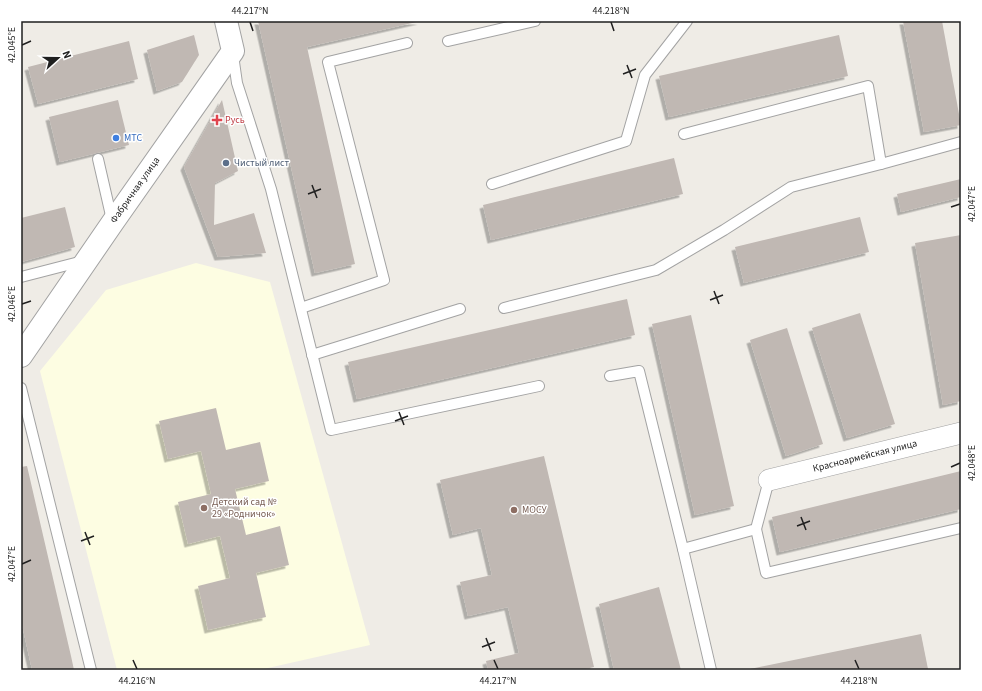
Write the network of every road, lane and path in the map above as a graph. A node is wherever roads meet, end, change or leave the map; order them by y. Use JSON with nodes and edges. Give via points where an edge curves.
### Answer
{"nodes":[{"id":1,"x":226,"y":21,"type":"edge"},
{"id":2,"x":535,"y":21,"type":"edge"},
{"id":3,"x":687,"y":21,"type":"edge"},
{"id":4,"x":448,"y":41,"type":"dead end"},
{"id":5,"x":407,"y":43,"type":"dead end"},
{"id":6,"x":233,"y":52,"type":"junction"},
{"id":7,"x":684,"y":134,"type":"dead end"},
{"id":8,"x":961,"y":142,"type":"edge"},
{"id":9,"x":98,"y":160,"type":"dead end"},
{"id":10,"x":881,"y":164,"type":"junction"},
{"id":11,"x":492,"y":184,"type":"dead end"},
{"id":12,"x":113,"y":222,"type":"junction"},
{"id":13,"x":87,"y":260,"type":"junction"},
{"id":14,"x":21,"y":276,"type":"edge"},
{"id":15,"x":301,"y":308,"type":"junction"},
{"id":16,"x":504,"y":308,"type":"dead end"},
{"id":17,"x":460,"y":309,"type":"dead end"},
{"id":18,"x":312,"y":355,"type":"junction"},
{"id":19,"x":21,"y":356,"type":"edge"},
{"id":20,"x":610,"y":376,"type":"dead end"},
{"id":21,"x":539,"y":386,"type":"dead end"},
{"id":22,"x":21,"y":388,"type":"edge"},
{"id":23,"x":961,"y":433,"type":"edge"},
{"id":24,"x":769,"y":480,"type":"joint"},
{"id":25,"x":961,"y":528,"type":"edge"},
{"id":26,"x":756,"y":529,"type":"junction"},
{"id":27,"x":683,"y":549,"type":"junction"},
{"id":28,"x":91,"y":670,"type":"edge"},
{"id":29,"x":711,"y":670,"type":"edge"}],
"edges":[{"from":1,"to":6,"type":"street"},
{"from":2,"to":4,"type":"lane"},
{"from":3,"to":11,"type":"lane","via":[[645,75],[626,141]]},
{"from":5,"to":15,"type":"lane","via":[[328,62],[384,280]]},
{"from":6,"to":12,"type":"street","name":"Фабричная улица"},
{"from":6,"to":15,"type":"lane","via":[[237,83],[271,188]]},
{"from":7,"to":10,"type":"lane","via":[[868,86]]},
{"from":8,"to":10,"type":"lane"},
{"from":9,"to":12,"type":"lane"},
{"from":10,"to":16,"type":"lane","via":[[791,187],[656,270]]},
{"from":12,"to":13,"type":"street","name":"Фабричная улица"},
{"from":13,"to":14,"type":"lane"},
{"from":13,"to":19,"type":"street","name":"Фабричная улица"},
{"from":15,"to":18,"type":"lane"},
{"from":17,"to":18,"type":"lane"},
{"from":18,"to":21,"type":"lane","via":[[331,430]]},
{"from":20,"to":27,"type":"lane","via":[[639,371]]},
{"from":22,"to":28,"type":"lane"},
{"from":23,"to":24,"type":"street","name":"Красноармейская улица"},
{"from":24,"to":26,"type":"lane"},
{"from":25,"to":26,"type":"lane","via":[[766,572]]},
{"from":26,"to":27,"type":"lane"},
{"from":27,"to":29,"type":"lane"}]}
